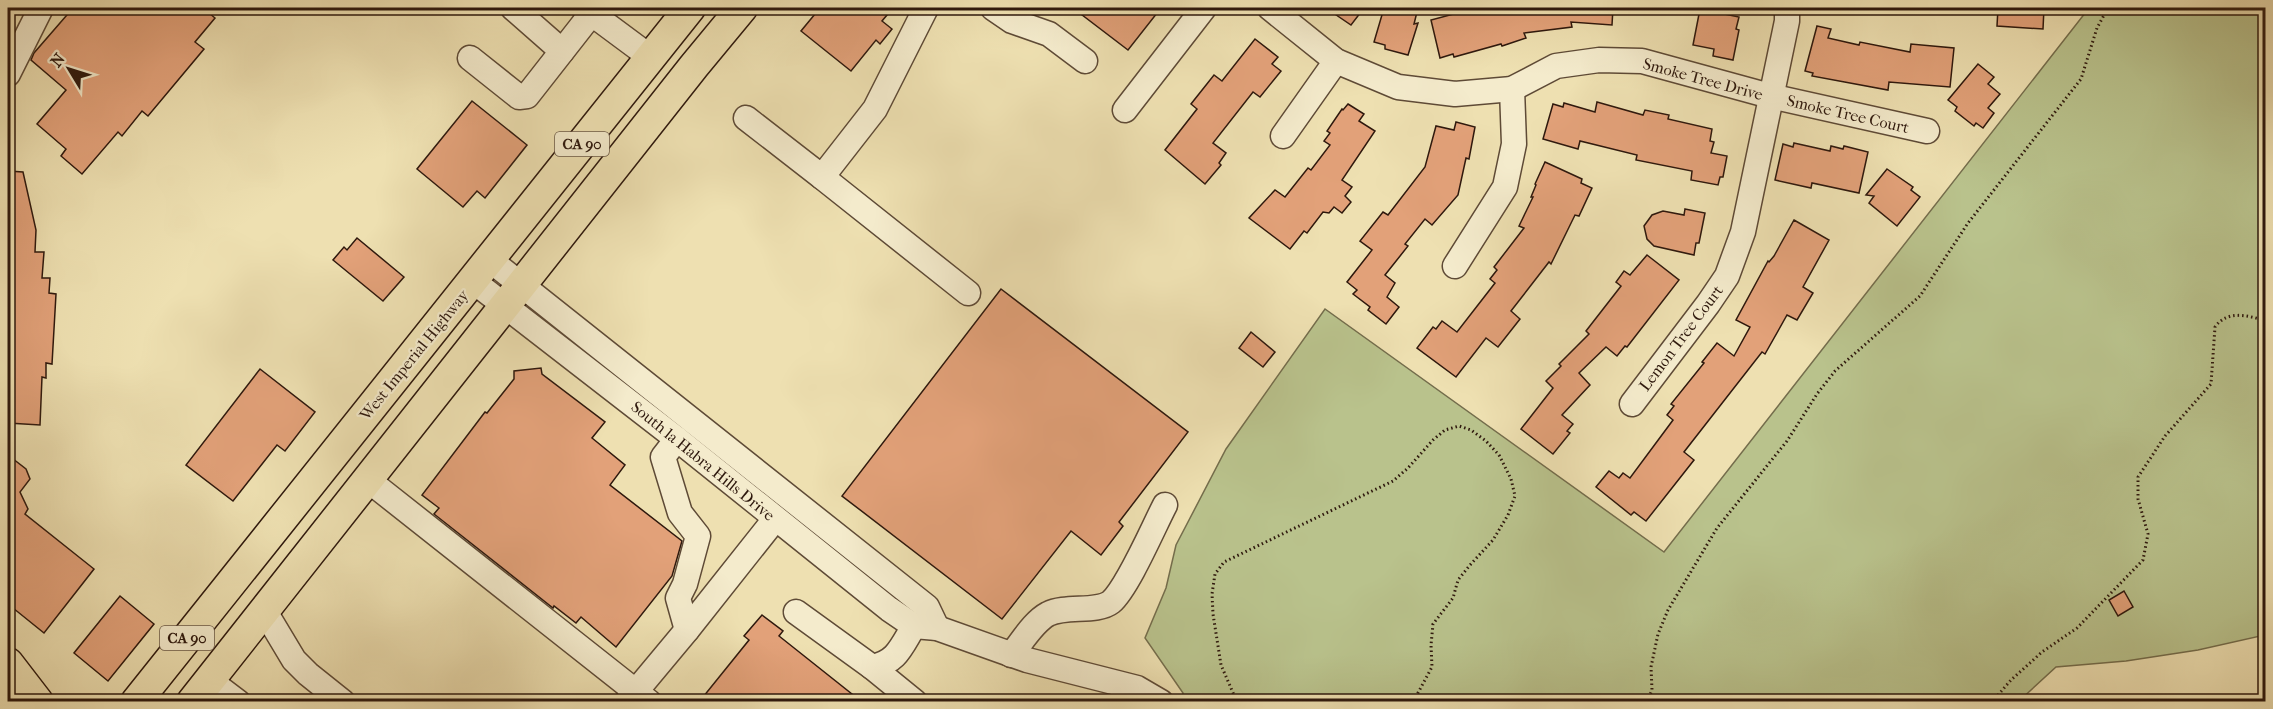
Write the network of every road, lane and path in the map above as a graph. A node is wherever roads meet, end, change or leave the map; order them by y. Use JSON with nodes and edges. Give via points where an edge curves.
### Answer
{"nodes":[{"id":1,"x":40,"y":8,"type":"edge"},
{"id":2,"x":513,"y":8,"type":"edge"},
{"id":3,"x":690,"y":8,"type":"edge"},
{"id":4,"x":742,"y":8,"type":"edge"},
{"id":5,"x":926,"y":8,"type":"edge"},
{"id":6,"x":993,"y":8,"type":"edge"},
{"id":7,"x":1204,"y":8,"type":"edge"},
{"id":8,"x":1270,"y":8,"type":"edge"},
{"id":9,"x":1787,"y":8,"type":"edge"},
{"id":10,"x":2108,"y":8,"type":"edge"},
{"id":11,"x":588,"y":10,"type":"edge"},
{"id":12,"x":562,"y":51,"type":"junction"},
{"id":13,"x":650,"y":57,"type":"junction"},
{"id":14,"x":470,"y":58,"type":"dead end"},
{"id":15,"x":1085,"y":61,"type":"dead end"},
{"id":16,"x":1336,"y":61,"type":"junction"},
{"id":17,"x":8,"y":74,"type":"edge"},
{"id":18,"x":1512,"y":89,"type":"junction"},
{"id":19,"x":1770,"y":96,"type":"junction"},
{"id":20,"x":1125,"y":110,"type":"dead end"},
{"id":21,"x":746,"y":118,"type":"dead end"},
{"id":22,"x":1927,"y":131,"type":"dead end"},
{"id":23,"x":1283,"y":136,"type":"dead end"},
{"id":24,"x":822,"y":177,"type":"junction"},
{"id":25,"x":1455,"y":266,"type":"dead end"},
{"id":26,"x":482,"y":270,"type":"junction"},
{"id":27,"x":968,"y":293,"type":"dead end"},
{"id":28,"x":513,"y":296,"type":"junction"},
{"id":29,"x":2265,"y":321,"type":"edge"},
{"id":30,"x":1632,"y":404,"type":"dead end"},
{"id":31,"x":677,"y":439,"type":"junction"},
{"id":32,"x":368,"y":480,"type":"junction"},
{"id":33,"x":1165,"y":505,"type":"dead end"},
{"id":34,"x":775,"y":519,"type":"junction"},
{"id":35,"x":264,"y":610,"type":"junction"},
{"id":36,"x":796,"y":612,"type":"dead end"},
{"id":37,"x":926,"y":627,"type":"junction"},
{"id":38,"x":687,"y":630,"type":"junction"},
{"id":39,"x":1011,"y":655,"type":"junction"},
{"id":40,"x":8,"y":663,"type":"edge"},
{"id":41,"x":872,"y":667,"type":"junction"},
{"id":42,"x":200,"y":691,"type":"edge"},
{"id":43,"x":1118,"y":692,"type":"edge"},
{"id":44,"x":637,"y":698,"type":"edge"},
{"id":45,"x":38,"y":702,"type":"edge"},
{"id":46,"x":136,"y":702,"type":"edge"},
{"id":47,"x":238,"y":702,"type":"edge"},
{"id":48,"x":343,"y":702,"type":"edge"},
{"id":49,"x":915,"y":702,"type":"edge"},
{"id":50,"x":1161,"y":702,"type":"edge"},
{"id":51,"x":1237,"y":702,"type":"edge"},
{"id":52,"x":1413,"y":702,"type":"edge"},
{"id":53,"x":1647,"y":702,"type":"edge"},
{"id":54,"x":1992,"y":702,"type":"edge"}],
"edges":[{"from":1,"to":17,"type":"street"},
{"from":2,"to":12,"type":"street"},
{"from":3,"to":13,"type":"main road","name":"West Imperial Highway","number":"CA 90"},
{"from":4,"to":28,"type":"main road","number":"CA 90"},
{"from":5,"to":24,"type":"street","via":[[875,109]]},
{"from":6,"to":15,"type":"street","via":[[1012,21],[1049,34]]},
{"from":7,"to":20,"type":"street"},
{"from":8,"to":16,"type":"street","name":"Smoke Tree Drive"},
{"from":9,"to":19,"type":"street","name":"Lemon Tree Court"},
{"from":10,"to":53,"type":"path","via":[[2097,28],[2081,79],[1968,222],[1920,296],[1835,371],[1787,441],[1717,528],[1658,634],[1651,667],[1652,690]]},
{"from":11,"to":12,"type":"street"},
{"from":11,"to":13,"type":"street"},
{"from":12,"to":14,"type":"street","via":[[527,96],[519,97]]},
{"from":13,"to":26,"type":"main road","name":"West Imperial Highway","number":"CA 90"},
{"from":16,"to":18,"type":"street","name":"Smoke Tree Drive","via":[[1398,87],[1455,94]]},
{"from":16,"to":23,"type":"street"},
{"from":18,"to":19,"type":"street","name":"Smoke Tree Drive","via":[[1556,66],[1599,60],[1642,61]]},
{"from":18,"to":25,"type":"street","via":[[1514,144],[1505,187]]},
{"from":19,"to":22,"type":"street","name":"Smoke Tree Court"},
{"from":19,"to":30,"type":"street","name":"Lemon Tree Court","via":[[1743,232],[1727,276]]},
{"from":21,"to":24,"type":"street"},
{"from":24,"to":27,"type":"street"},
{"from":26,"to":28,"type":"street","name":"South la Habra Hills Drive"},
{"from":26,"to":46,"type":"main road","name":"West Imperial Highway","number":"CA 90"},
{"from":28,"to":31,"type":"street","name":"South la Habra Hills Drive"},
{"from":28,"to":32,"type":"main road","number":"CA 90"},
{"from":28,"to":37,"type":"street","name":"South la Habra Hills Drive","via":[[927,607]]},
{"from":29,"to":54,"type":"path","via":[[2233,315],[2214,327],[2211,384],[2165,436],[2138,477],[2138,499],[2148,534],[2143,560],[2077,627],[2042,652]]},
{"from":31,"to":34,"type":"street","name":"South la Habra Hills Drive"},
{"from":31,"to":38,"type":"street","via":[[663,457],[680,513],[698,536],[678,598]]},
{"from":32,"to":35,"type":"main road","number":"CA 90"},
{"from":32,"to":44,"type":"street"},
{"from":33,"to":39,"type":"street","via":[[1112,601],[1103,606],[1050,613],[1041,618]]},
{"from":34,"to":37,"type":"street","name":"South la Habra Hills Drive","via":[[889,609]]},
{"from":34,"to":38,"type":"street"},
{"from":35,"to":42,"type":"main road","number":"CA 90"},
{"from":35,"to":48,"type":"street","via":[[294,660]]},
{"from":36,"to":41,"type":"street"},
{"from":37,"to":39,"type":"street","name":"South la Habra Hills Drive"},
{"from":37,"to":41,"type":"street","via":[[893,660]]},
{"from":38,"to":44,"type":"street"},
{"from":39,"to":43,"type":"street","name":"South la Habra Hills Drive"},
{"from":40,"to":45,"type":"main road"},
{"from":41,"to":49,"type":"street"},
{"from":42,"to":47,"type":"street"},
{"from":43,"to":50,"type":"street","name":"South la Habra Hills Drive","via":[[1137,688]]},
{"from":51,"to":52,"type":"path","via":[[1221,666],[1213,614],[1215,574],[1224,562],[1393,481],[1432,440],[1459,426],[1471,430],[1499,455],[1515,496],[1493,540],[1458,580],[1454,598],[1433,624],[1432,667]]}]}
